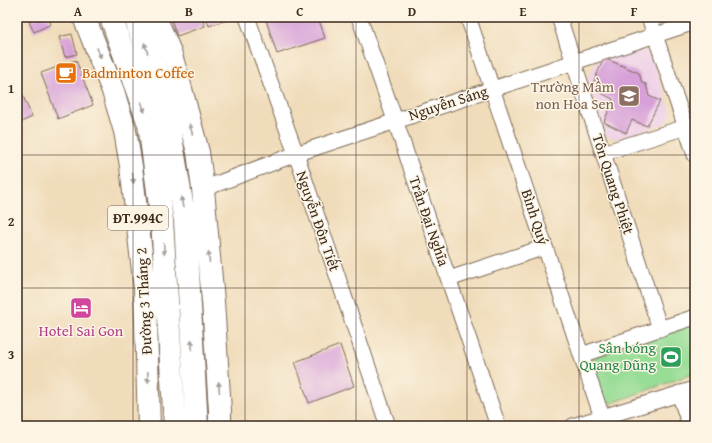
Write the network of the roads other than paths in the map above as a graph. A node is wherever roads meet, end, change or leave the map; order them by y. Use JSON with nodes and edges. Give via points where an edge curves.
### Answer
{"nodes":[{"id":1,"x":84,"y":17,"type":"edge"},
{"id":2,"x":111,"y":17,"type":"edge"},
{"id":3,"x":135,"y":17,"type":"edge"},
{"id":4,"x":155,"y":17,"type":"edge"},
{"id":5,"x":247,"y":17,"type":"edge"},
{"id":6,"x":359,"y":17,"type":"edge"},
{"id":7,"x":468,"y":17,"type":"edge"},
{"id":8,"x":559,"y":17,"type":"edge"},
{"id":9,"x":649,"y":17,"type":"edge"},
{"id":10,"x":695,"y":22,"type":"edge"},
{"id":11,"x":655,"y":36,"type":"junction"},
{"id":12,"x":574,"y":62,"type":"junction"},
{"id":13,"x":134,"y":82,"type":"junction"},
{"id":14,"x":492,"y":89,"type":"junction"},
{"id":15,"x":113,"y":91,"type":"junction"},
{"id":16,"x":395,"y":120,"type":"junction"},
{"id":17,"x":686,"y":127,"type":"junction"},
{"id":18,"x":603,"y":153,"type":"junction"},
{"id":19,"x":296,"y":154,"type":"junction"},
{"id":20,"x":695,"y":155,"type":"edge"},
{"id":21,"x":203,"y":189,"type":"junction"},
{"id":22,"x":545,"y":247,"type":"junction"},
{"id":23,"x":449,"y":279,"type":"junction"},
{"id":24,"x":695,"y":317,"type":"edge"},
{"id":25,"x":660,"y":329,"type":"junction"},
{"id":26,"x":581,"y":355,"type":"junction"},
{"id":27,"x":695,"y":389,"type":"edge"},
{"id":28,"x":680,"y":394,"type":"junction"},
{"id":29,"x":602,"y":417,"type":"junction"},
{"id":30,"x":149,"y":426,"type":"edge"},
{"id":31,"x":175,"y":426,"type":"edge"},
{"id":32,"x":197,"y":426,"type":"edge"},
{"id":33,"x":220,"y":426,"type":"edge"},
{"id":34,"x":388,"y":426,"type":"edge"},
{"id":35,"x":498,"y":426,"type":"edge"},
{"id":36,"x":573,"y":426,"type":"edge"},
{"id":37,"x":690,"y":426,"type":"edge"}],
"edges":[{"from":1,"to":15,"type":"main road","name":"Đường 3 Tháng 2","number":"ĐT.994C","one_way":true},
{"from":2,"to":13,"type":"main road","name":"Đường 3 Tháng 2","number":"ĐT.994C"},
{"from":32,"to":3,"type":"main road","number":"ĐT.994C","one_way":true,"via":[[185,221],[167,113]]},
{"from":21,"to":4,"type":"main road","one_way":true,"via":[[198,152],[181,89],[170,52]]},
{"from":5,"to":19,"type":"street","name":"Nguyễn Đôn Tiết"},
{"from":6,"to":16,"type":"street","name":"Trần Đại Nghĩa"},
{"from":7,"to":14,"type":"street","name":"Bình Quý"},
{"from":8,"to":12,"type":"street","name":"Tôn Quang Phiệt"},
{"from":9,"to":11,"type":"street"},
{"from":10,"to":11,"type":"street","name":"Nguyễn Sáng"},
{"from":11,"to":12,"type":"street","name":"Nguyễn Sáng"},
{"from":11,"to":17,"type":"street"},
{"from":12,"to":14,"type":"street","name":"Nguyễn Sáng"},
{"from":12,"to":18,"type":"street","name":"Tôn Quang Phiệt"},
{"from":13,"to":15,"type":"main road"},
{"from":13,"to":31,"type":"main road","name":"Đường 3 Tháng 2","number":"ĐT.994C","one_way":true,"via":[[149,124],[162,221]]},
{"from":14,"to":16,"type":"street","name":"Nguyễn Sáng"},
{"from":14,"to":22,"type":"street","name":"Bình Quý"},
{"from":15,"to":30,"type":"main road","name":"Đường 3 Tháng 2","number":"ĐT.994C","one_way":true,"via":[[125,131],[140,238],[145,288]]},
{"from":16,"to":19,"type":"street","name":"Nguyễn Sáng"},
{"from":16,"to":23,"type":"street","name":"Trần Đại Nghĩa"},
{"from":17,"to":18,"type":"street"},
{"from":17,"to":20,"type":"street"},
{"from":18,"to":25,"type":"street","name":"Tôn Quang Phiệt"},
{"from":19,"to":21,"type":"street","name":"Nguyễn Sáng"},
{"from":19,"to":34,"type":"street","name":"Nguyễn Đôn Tiết"},
{"from":33,"to":21,"type":"main road","one_way":true},
{"from":22,"to":23,"type":"street"},
{"from":22,"to":26,"type":"street","name":"Bình Quý"},
{"from":23,"to":35,"type":"street","name":"Trần Đại Nghĩa"},
{"from":24,"to":25,"type":"street"},
{"from":25,"to":26,"type":"street"},
{"from":26,"to":29,"type":"street","name":"Bình Quý"},
{"from":27,"to":28,"type":"street"},
{"from":28,"to":29,"type":"street"},
{"from":28,"to":37,"type":"street"},
{"from":29,"to":36,"type":"street"}]}
